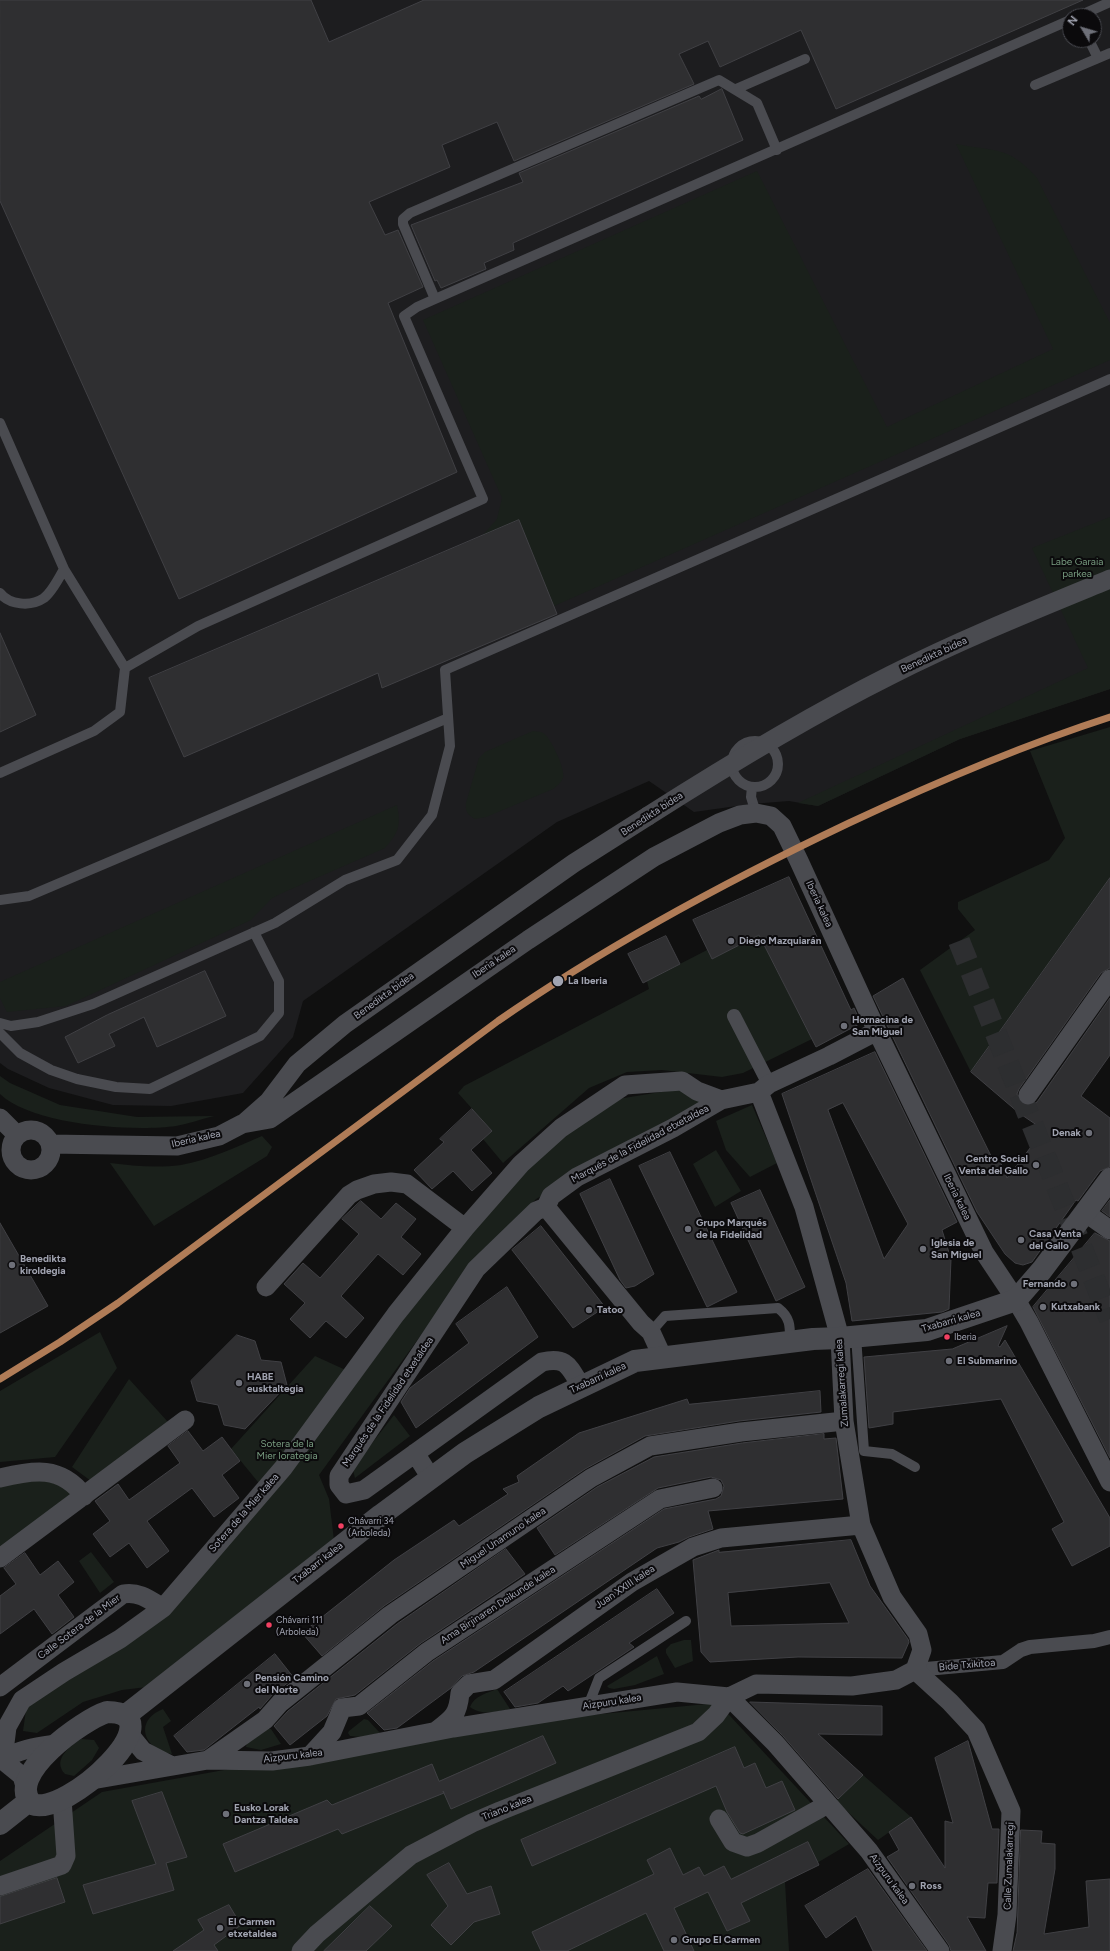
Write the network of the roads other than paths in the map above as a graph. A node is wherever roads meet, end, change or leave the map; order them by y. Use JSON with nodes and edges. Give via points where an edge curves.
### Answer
{"nodes":[{"id":1,"x":1110,"y":2,"type":"edge"},
{"id":2,"x":1097,"y":8,"type":"edge"},
{"id":3,"x":1062,"y":24,"type":"edge"},
{"id":4,"x":1093,"y":48,"type":"edge"},
{"id":5,"x":1110,"y":53,"type":"edge"},
{"id":6,"x":1098,"y":58,"type":"junction"},
{"id":7,"x":805,"y":59,"type":"dead end"},
{"id":8,"x":1035,"y":86,"type":"dead end"},
{"id":9,"x":736,"y":89,"type":"junction"},
{"id":10,"x":777,"y":150,"type":"junction"},
{"id":11,"x":435,"y":299,"type":"junction"},
{"id":12,"x":1110,"y":379,"type":"edge"},
{"id":13,"x":0,"y":423,"type":"edge"},
{"id":14,"x":64,"y":569,"type":"junction"},
{"id":15,"x":1110,"y":579,"type":"edge"},
{"id":16,"x":0,"y":593,"type":"edge"},
{"id":17,"x":125,"y":668,"type":"junction"},
{"id":18,"x":448,"y":718,"type":"junction"},
{"id":19,"x":0,"y":773,"type":"edge"},
{"id":20,"x":752,"y":787,"type":"junction"},
{"id":21,"x":756,"y":813,"type":"junction"},
{"id":22,"x":0,"y":900,"type":"edge"},
{"id":23,"x":254,"y":932,"type":"junction"},
{"id":24,"x":1110,"y":979,"type":"edge"},
{"id":25,"x":734,"y":1016,"type":"dead end"},
{"id":26,"x":0,"y":1023,"type":"edge"},
{"id":27,"x":877,"y":1031,"type":"junction"},
{"id":28,"x":0,"y":1033,"type":"edge"},
{"id":29,"x":279,"y":1088,"type":"junction"},
{"id":30,"x":764,"y":1088,"type":"junction"},
{"id":31,"x":308,"y":1094,"type":"junction"},
{"id":32,"x":1028,"y":1095,"type":"dead end"},
{"id":33,"x":721,"y":1100,"type":"junction"},
{"id":34,"x":0,"y":1118,"type":"edge"},
{"id":35,"x":242,"y":1124,"type":"junction"},
{"id":36,"x":18,"y":1135,"type":"junction"},
{"id":37,"x":50,"y":1144,"type":"junction"},
{"id":38,"x":1110,"y":1179,"type":"edge"},
{"id":39,"x":546,"y":1207,"type":"junction"},
{"id":40,"x":1086,"y":1213,"type":"junction"},
{"id":41,"x":464,"y":1228,"type":"junction"},
{"id":42,"x":1110,"y":1230,"type":"edge"},
{"id":43,"x":266,"y":1287,"type":"dead end"},
{"id":44,"x":1016,"y":1300,"type":"junction"},
{"id":45,"x":651,"y":1332,"type":"junction"},
{"id":46,"x":848,"y":1337,"type":"junction"},
{"id":47,"x":790,"y":1342,"type":"junction"},
{"id":48,"x":662,"y":1356,"type":"junction"},
{"id":49,"x":581,"y":1386,"type":"junction"},
{"id":50,"x":185,"y":1420,"type":"dead end"},
{"id":51,"x":844,"y":1421,"type":"junction"},
{"id":52,"x":415,"y":1453,"type":"junction"},
{"id":53,"x":915,"y":1467,"type":"dead end"},
{"id":54,"x":0,"y":1478,"type":"edge"},
{"id":55,"x":431,"y":1478,"type":"junction"},
{"id":56,"x":1110,"y":1482,"type":"edge"},
{"id":57,"x":713,"y":1488,"type":"dead end"},
{"id":58,"x":84,"y":1496,"type":"junction"},
{"id":59,"x":860,"y":1525,"type":"junction"},
{"id":60,"x":0,"y":1558,"type":"edge"},
{"id":61,"x":163,"y":1608,"type":"junction"},
{"id":62,"x":686,"y":1621,"type":"dead end"},
{"id":63,"x":1110,"y":1637,"type":"edge"},
{"id":64,"x":914,"y":1670,"type":"junction"},
{"id":65,"x":0,"y":1687,"type":"edge"},
{"id":66,"x":729,"y":1697,"type":"junction"},
{"id":67,"x":588,"y":1706,"type":"junction"},
{"id":68,"x":128,"y":1726,"type":"junction"},
{"id":69,"x":435,"y":1732,"type":"junction"},
{"id":70,"x":56,"y":1744,"type":"junction"},
{"id":71,"x":310,"y":1756,"type":"junction"},
{"id":72,"x":1,"y":1760,"type":"edge"},
{"id":73,"x":208,"y":1760,"type":"junction"},
{"id":74,"x":170,"y":1765,"type":"junction"},
{"id":75,"x":92,"y":1780,"type":"junction"},
{"id":76,"x":27,"y":1795,"type":"junction"},
{"id":77,"x":62,"y":1799,"type":"junction"},
{"id":78,"x":828,"y":1804,"type":"junction"},
{"id":79,"x":719,"y":1819,"type":"dead end"},
{"id":80,"x":0,"y":1824,"type":"edge"},
{"id":81,"x":0,"y":1886,"type":"edge"},
{"id":82,"x":301,"y":1951,"type":"edge"},
{"id":83,"x":940,"y":1951,"type":"edge"},
{"id":84,"x":1002,"y":1951,"type":"edge"}],
"edges":[{"from":1,"to":2,"type":"lane"},
{"from":3,"to":10,"type":"lane"},
{"from":4,"to":6,"type":"lane"},
{"from":5,"to":6,"type":"lane"},
{"from":6,"to":8,"type":"lane"},
{"from":7,"to":9,"type":"lane"},
{"from":9,"to":10,"type":"lane","via":[[757,103]]},
{"from":9,"to":11,"type":"lane","via":[[719,80],[410,213],[403,219],[403,224]]},
{"from":10,"to":11,"type":"lane"},
{"from":11,"to":17,"type":"lane","via":[[404,316],[483,499],[198,626]]},
{"from":12,"to":18,"type":"lane","via":[[445,670]]},
{"from":13,"to":14,"type":"lane"},
{"from":14,"to":16,"type":"lane","via":[[44,598],[23,604],[5,600]]},
{"from":14,"to":17,"type":"lane"},
{"from":15,"to":29,"type":"street","name":"Benedikta bidea","bridge":true,"via":[[912,665],[757,747],[542,885],[345,1024],[297,1064]]},
{"from":17,"to":19,"type":"lane","via":[[120,712],[94,732]]},
{"from":18,"to":22,"type":"lane","via":[[29,896]]},
{"from":18,"to":23,"type":"lane","via":[[450,746],[432,815],[397,860],[345,880],[275,923]]},
{"from":20,"to":20,"type":"lane","via":[[767,784],[773,779],[778,765],[774,750],[762,741],[754,740],[740,746],[735,752],[732,766],[738,780]]},
{"from":20,"to":21,"type":"lane","via":[[751,797]]},
{"from":21,"to":27,"type":"street","name":"Iberia kalea","via":[[771,816],[782,826]]},
{"from":21,"to":31,"type":"street","name":"Iberia kalea","via":[[740,815],[719,823],[654,857],[447,995]]},
{"from":23,"to":26,"type":"lane","via":[[93,1004],[38,1022],[11,1026]]},
{"from":23,"to":28,"type":"lane","via":[[279,981],[279,1013],[260,1036],[150,1089],[116,1087],[77,1079],[51,1070],[20,1053]]},
{"from":24,"to":32,"type":"street"},
{"from":25,"to":30,"type":"street"},
{"from":27,"to":30,"type":"street"},
{"from":27,"to":44,"type":"street","name":"Iberia kalea","via":[[984,1252]]},
{"from":29,"to":31,"type":"street","name":"Iberia kalea","via":[[283,1096]]},
{"from":29,"to":35,"type":"street","name":"Benedikta bidea","via":[[269,1101]]},
{"from":30,"to":33,"type":"street"},
{"from":30,"to":46,"type":"street","name":"Zumalakarregi kalea"},
{"from":31,"to":35,"type":"street","name":"Iberia kalea","via":[[270,1119]]},
{"from":33,"to":39,"type":"street","name":"Marqués de la Fidelidad etxetaldea","via":[[673,1128],[577,1177],[551,1196]]},
{"from":33,"to":41,"type":"street","name":"Sotera de la Mier kalea","via":[[697,1091],[682,1081],[625,1085],[561,1128],[522,1164]]},
{"from":34,"to":36,"type":"street"},
{"from":35,"to":37,"type":"street","name":"Iberia kalea","via":[[219,1136],[177,1146]]},
{"from":36,"to":37,"type":"street","via":[[23,1131],[37,1130]]},
{"from":36,"to":37,"type":"street","via":[[13,1140],[10,1152],[16,1164],[28,1170],[46,1164],[51,1152]]},
{"from":38,"to":40,"type":"street"},
{"from":39,"to":45,"type":"street"},
{"from":39,"to":52,"type":"street","name":"Marqués de la Fidelidad etxetaldea","via":[[536,1211],[476,1269],[339,1476],[340,1485],[346,1494],[364,1490]]},
{"from":40,"to":42,"type":"street"},
{"from":40,"to":44,"type":"street"},
{"from":41,"to":43,"type":"street","via":[[407,1184],[374,1184],[349,1195]]},
{"from":41,"to":61,"type":"street","name":"Sotera de la Mier kalea","via":[[396,1314],[284,1467]]},
{"from":44,"to":46,"type":"street","name":"Txabarri kalea","via":[[927,1330]]},
{"from":44,"to":56,"type":"street","name":"Iberia kalea"},
{"from":45,"to":47,"type":"lane","via":[[665,1316],[778,1308],[786,1314],[790,1326]]},
{"from":45,"to":48,"type":"street"},
{"from":46,"to":47,"type":"street","name":"Txabarri kalea"},
{"from":46,"to":51,"type":"street","name":"Zumalakarregi kalea"},
{"from":46,"to":53,"type":"lane","via":[[864,1451],[892,1454]]},
{"from":47,"to":48,"type":"street","name":"Txabarri kalea"},
{"from":48,"to":49,"type":"street","name":"Txabarri kalea","via":[[635,1360]]},
{"from":49,"to":52,"type":"street","name":"Marqués de la Fidelidad etxetaldea","via":[[567,1364],[555,1359],[542,1362]]},
{"from":49,"to":55,"type":"street","name":"Txabarri kalea","via":[[521,1417],[464,1453]]},
{"from":50,"to":58,"type":"street"},
{"from":51,"to":59,"type":"street","name":"Zumalakarregi kalea"},
{"from":51,"to":73,"type":"street","name":"Miguel Unamuno kalea","via":[[741,1432],[650,1446],[604,1470],[390,1615],[280,1703],[265,1720]]},
{"from":52,"to":55,"type":"street"},
{"from":54,"to":58,"type":"street","via":[[25,1472],[48,1472],[65,1477],[76,1485]]},
{"from":55,"to":68,"type":"street","name":"Txabarri kalea","via":[[222,1638]]},
{"from":57,"to":71,"type":"street","name":"Ama Birjinaren Deikunde kalea","via":[[660,1499],[426,1652],[359,1706],[342,1708],[332,1732]]},
{"from":58,"to":60,"type":"street"},
{"from":59,"to":64,"type":"street","name":"Zumalakarregi kalea","via":[[892,1597],[918,1634],[922,1650]]},
{"from":59,"to":69,"type":"street","name":"Juan XXIII kalea","via":[[721,1538],[693,1547],[632,1582],[494,1680],[469,1684],[460,1693],[459,1707],[453,1718]]},
{"from":61,"to":65,"type":"street","name":"Calle Sotera de la Mier","via":[[145,1597],[133,1593],[123,1594]]},
{"from":61,"to":72,"type":"street","name":"Sotera de la Mier kalea","via":[[120,1639],[22,1700],[7,1727]]},
{"from":62,"to":67,"type":"lane","via":[[599,1678]]},
{"from":63,"to":64,"type":"street","name":"Bide Txikitoa","via":[[1030,1647],[1003,1662]]},
{"from":64,"to":66,"type":"street","via":[[896,1680],[852,1686],[756,1684]]},
{"from":64,"to":84,"type":"street","name":"Calle Zumalakarregi","via":[[950,1702],[976,1730],[1011,1811],[1007,1915]]},
{"from":66,"to":67,"type":"street","name":"Aizpuru kalea","via":[[677,1692]]},
{"from":66,"to":78,"type":"street","name":"Aizpuru kalea","via":[[775,1743]]},
{"from":66,"to":82,"type":"street","name":"Triano kalea","via":[[716,1715],[698,1732],[500,1811],[411,1855],[317,1934]]},
{"from":67,"to":69,"type":"street","name":"Aizpuru kalea"},
{"from":68,"to":70,"type":"street","via":[[113,1712],[100,1714]]},
{"from":68,"to":74,"type":"street","via":[[143,1751]]},
{"from":68,"to":75,"type":"street","name":"Txabarri kalea","via":[[121,1750]]},
{"from":69,"to":71,"type":"street","name":"Aizpuru kalea"},
{"from":70,"to":72,"type":"street","via":[[30,1747]]},
{"from":70,"to":76,"type":"street","via":[[34,1769]]},
{"from":71,"to":73,"type":"street","name":"Aizpuru kalea","via":[[272,1761]]},
{"from":72,"to":76,"type":"street","via":[[22,1776]]},
{"from":73,"to":74,"type":"street","name":"Aizpuru kalea"},
{"from":74,"to":75,"type":"street","name":"Aizpuru kalea"},
{"from":75,"to":77,"type":"street","name":"Txabarri kalea"},
{"from":76,"to":77,"type":"street","name":"Txabarri kalea","via":[[40,1806]]},
{"from":76,"to":80,"type":"street"},
{"from":77,"to":81,"type":"street","via":[[66,1856],[62,1865]]},
{"from":78,"to":79,"type":"street","via":[[758,1844],[747,1847],[733,1842]]},
{"from":78,"to":83,"type":"street","name":"Aizpuru kalea","via":[[869,1851]]}]}
